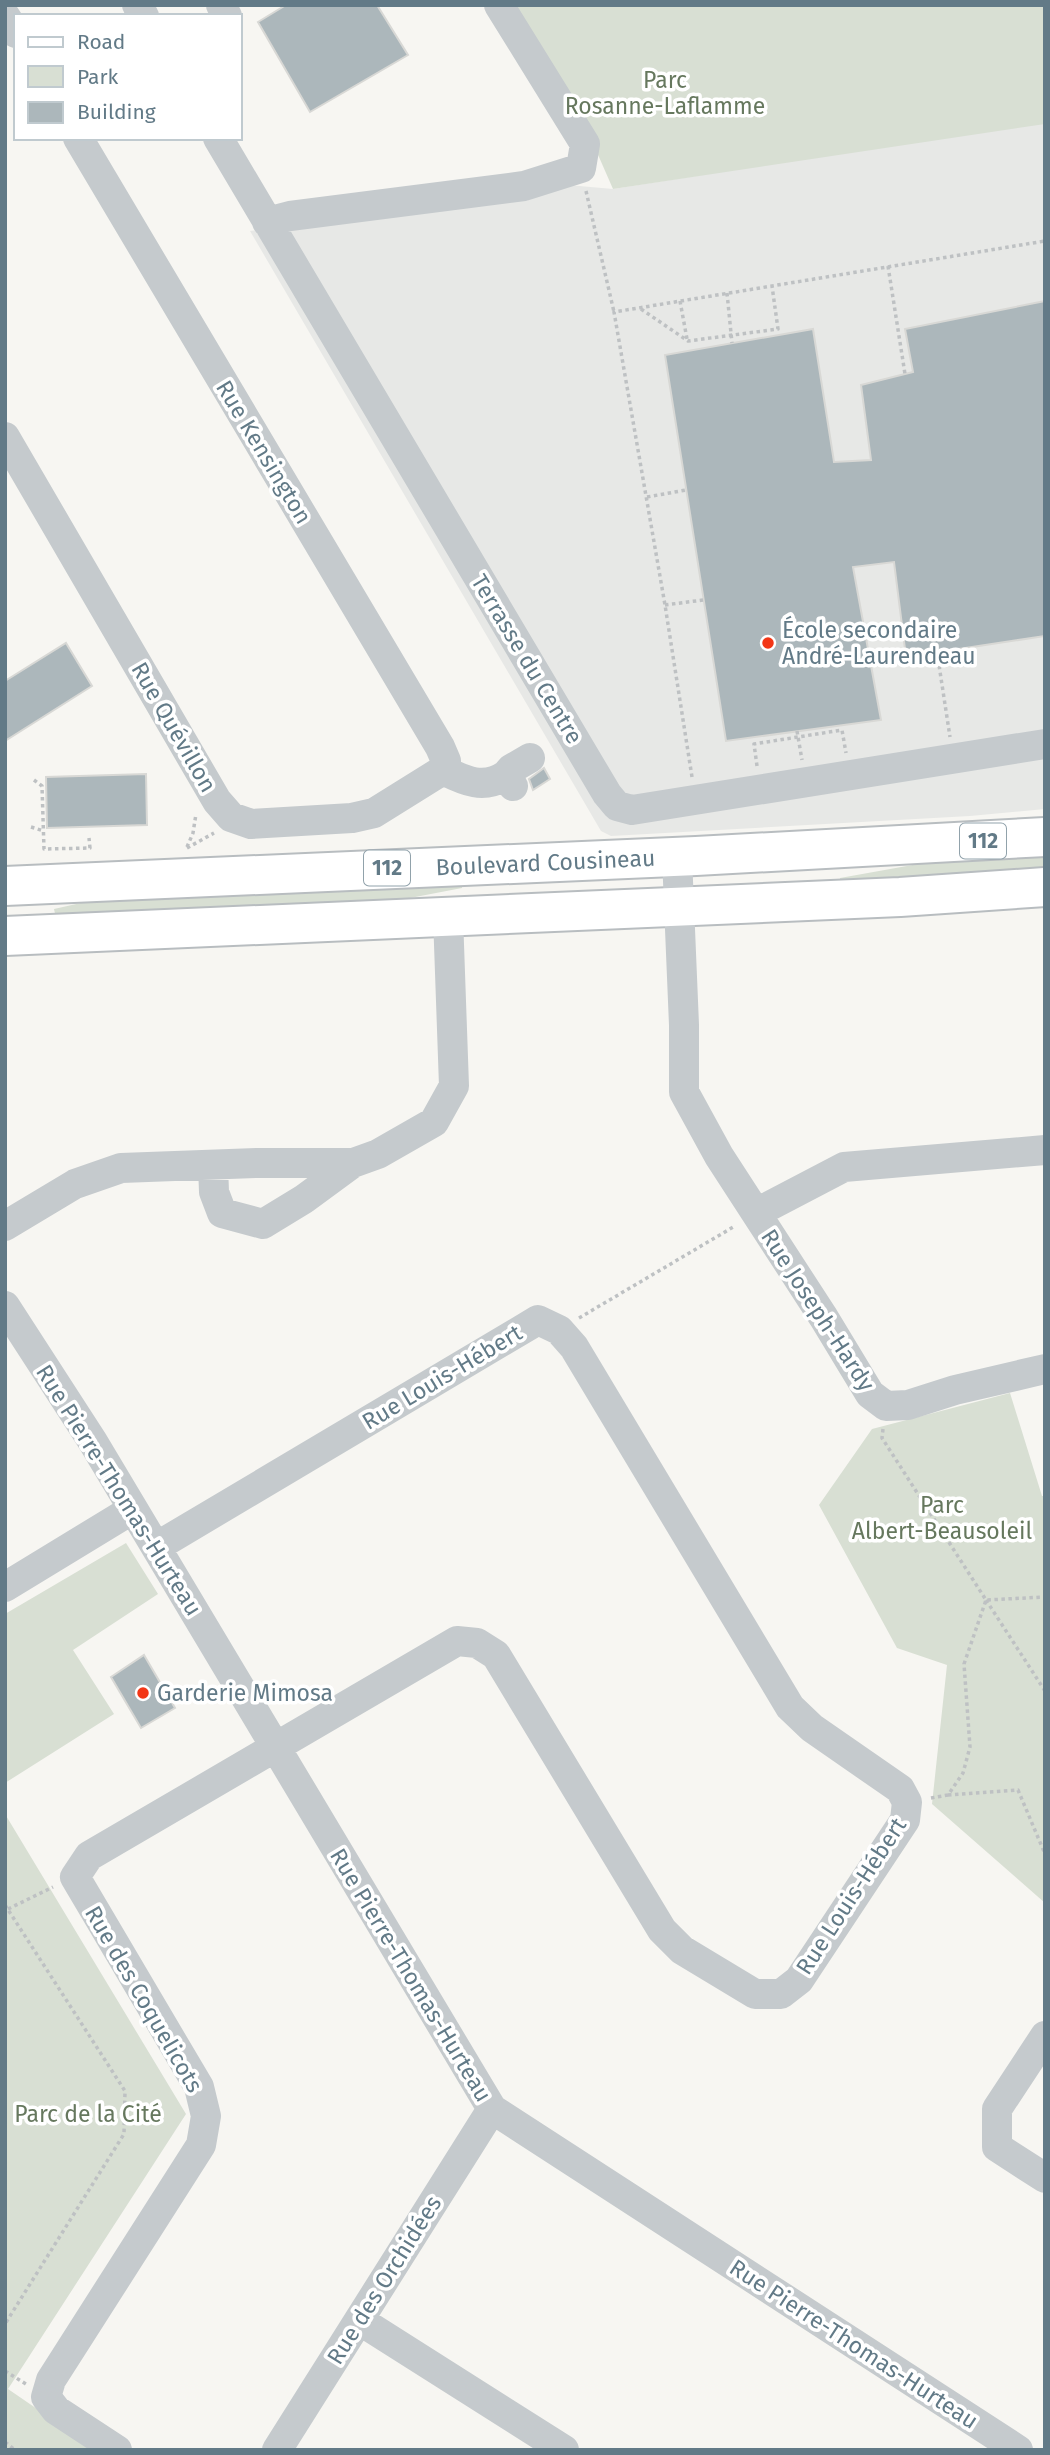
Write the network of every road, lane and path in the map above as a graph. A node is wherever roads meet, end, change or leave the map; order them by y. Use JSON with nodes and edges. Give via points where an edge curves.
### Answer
{"nodes":[{"id":1,"x":499,"y":5,"type":"edge"},
{"id":2,"x":79,"y":140,"type":"edge"},
{"id":3,"x":219,"y":140,"type":"edge"},
{"id":4,"x":581,"y":168,"type":"junction"},
{"id":5,"x":267,"y":222,"type":"junction"},
{"id":6,"x":1045,"y":241,"type":"edge"},
{"id":7,"x":888,"y":267,"type":"junction"},
{"id":8,"x":772,"y":286,"type":"junction"},
{"id":9,"x":727,"y":293,"type":"junction"},
{"id":10,"x":680,"y":301,"type":"junction"},
{"id":11,"x":640,"y":307,"type":"junction"},
{"id":12,"x":614,"y":312,"type":"junction"},
{"id":13,"x":730,"y":335,"type":"junction"},
{"id":14,"x":688,"y":341,"type":"junction"},
{"id":15,"x":732,"y":343,"type":"dead end"},
{"id":16,"x":905,"y":374,"type":"dead end"},
{"id":17,"x":5,"y":437,"type":"edge"},
{"id":18,"x":686,"y":490,"type":"dead end"},
{"id":19,"x":646,"y":497,"type":"junction"},
{"id":20,"x":703,"y":600,"type":"dead end"},
{"id":21,"x":665,"y":605,"type":"junction"},
{"id":22,"x":937,"y":652,"type":"dead end"},
{"id":23,"x":798,"y":734,"type":"junction"},
{"id":24,"x":753,"y":738,"type":"dead end"},
{"id":25,"x":951,"y":742,"type":"dead end"},
{"id":26,"x":754,"y":744,"type":"junction"},
{"id":27,"x":1045,"y":744,"type":"edge"},
{"id":28,"x":530,"y":758,"type":"dead end"},
{"id":29,"x":847,"y":759,"type":"dead end"},
{"id":30,"x":803,"y":766,"type":"dead end"},
{"id":31,"x":443,"y":769,"type":"junction"},
{"id":32,"x":758,"y":773,"type":"dead end"},
{"id":33,"x":34,"y":780,"type":"dead end"},
{"id":34,"x":693,"y":781,"type":"dead end"},
{"id":35,"x":197,"y":807,"type":"dead end"},
{"id":36,"x":31,"y":827,"type":"dead end"},
{"id":37,"x":44,"y":831,"type":"junction"},
{"id":38,"x":216,"y":832,"type":"dead end"},
{"id":39,"x":1045,"y":837,"type":"edge"},
{"id":40,"x":89,"y":838,"type":"dead end"},
{"id":41,"x":677,"y":857,"type":"junction"},
{"id":42,"x":5,"y":886,"type":"edge"},
{"id":43,"x":1045,"y":887,"type":"edge"},
{"id":44,"x":679,"y":906,"type":"junction"},
{"id":45,"x":448,"y":916,"type":"junction"},
{"id":46,"x":5,"y":936,"type":"edge"},
{"id":47,"x":1045,"y":1150,"type":"edge"},
{"id":48,"x":353,"y":1163,"type":"junction"},
{"id":49,"x":213,"y":1165,"type":"junction"},
{"id":50,"x":756,"y":1213,"type":"junction"},
{"id":51,"x":5,"y":1226,"type":"edge"},
{"id":52,"x":5,"y":1306,"type":"edge"},
{"id":53,"x":559,"y":1330,"type":"junction"},
{"id":54,"x":1045,"y":1369,"type":"edge"},
{"id":55,"x":886,"y":1406,"type":"junction"},
{"id":56,"x":133,"y":1509,"type":"junction"},
{"id":57,"x":156,"y":1547,"type":"junction"},
{"id":58,"x":5,"y":1587,"type":"edge"},
{"id":59,"x":1045,"y":1597,"type":"edge"},
{"id":60,"x":986,"y":1600,"type":"junction"},
{"id":61,"x":1045,"y":1691,"type":"edge"},
{"id":62,"x":275,"y":1748,"type":"junction"},
{"id":63,"x":948,"y":1795,"type":"junction"},
{"id":64,"x":907,"y":1802,"type":"junction"},
{"id":65,"x":1045,"y":1854,"type":"edge"},
{"id":66,"x":75,"y":1877,"type":"junction"},
{"id":67,"x":7,"y":1907,"type":"edge"},
{"id":68,"x":1045,"y":2036,"type":"edge"},
{"id":69,"x":492,"y":2109,"type":"junction"},
{"id":70,"x":1045,"y":2178,"type":"edge"},
{"id":71,"x":359,"y":2320,"type":"junction"},
{"id":72,"x":5,"y":2324,"type":"edge"},
{"id":73,"x":5,"y":2442,"type":"edge"},
{"id":74,"x":15,"y":2450,"type":"edge"},
{"id":75,"x":117,"y":2450,"type":"edge"},
{"id":76,"x":277,"y":2450,"type":"edge"},
{"id":77,"x":565,"y":2450,"type":"edge"},
{"id":78,"x":1018,"y":2450,"type":"edge"}],
"edges":[{"from":1,"to":4,"type":"street","via":[[585,144]]},
{"from":2,"to":31,"type":"street","name":"Rue Kensington","via":[[440,747],[445,757]]},
{"from":3,"to":5,"type":"street","name":"Terrasse du Centre"},
{"from":4,"to":5,"type":"street","via":[[524,186]]},
{"from":4,"to":12,"type":"path"},
{"from":5,"to":27,"type":"street","name":"Terrasse du Centre","via":[[617,806],[632,810]]},
{"from":6,"to":7,"type":"path"},
{"from":7,"to":8,"type":"path"},
{"from":7,"to":16,"type":"path"},
{"from":8,"to":9,"type":"path"},
{"from":8,"to":13,"type":"path","via":[[778,329]]},
{"from":9,"to":10,"type":"path"},
{"from":9,"to":13,"type":"path"},
{"from":10,"to":11,"type":"path"},
{"from":10,"to":14,"type":"path"},
{"from":11,"to":12,"type":"path"},
{"from":11,"to":14,"type":"path"},
{"from":12,"to":19,"type":"path"},
{"from":13,"to":14,"type":"path"},
{"from":13,"to":15,"type":"path"},
{"from":17,"to":31,"type":"street","name":"Rue Quévillon","via":[[225,812],[251,824],[362,817]]},
{"from":18,"to":19,"type":"path"},
{"from":19,"to":21,"type":"path"},
{"from":20,"to":21,"type":"path"},
{"from":21,"to":34,"type":"path"},
{"from":22,"to":25,"type":"path"},
{"from":23,"to":26,"type":"path"},
{"from":23,"to":29,"type":"path","via":[[842,727]]},
{"from":23,"to":30,"type":"path"},
{"from":24,"to":26,"type":"path"},
{"from":26,"to":32,"type":"path"},
{"from":28,"to":31,"type":"street","via":[[511,769],[509,780],[491,783],[462,780]]},
{"from":33,"to":37,"type":"path","via":[[42,786]]},
{"from":35,"to":38,"type":"path","via":[[186,849]]},
{"from":36,"to":37,"type":"path"},
{"from":37,"to":40,"type":"path","via":[[44,849],[90,848]]},
{"from":39,"to":41,"type":"main road","name":"Boulevard Cousineau","number":"112"},
{"from":41,"to":42,"type":"main road","name":"Boulevard Cousineau","number":"112"},
{"from":41,"to":44,"type":"street","name":"Rue Joseph-Hardy"},
{"from":43,"to":44,"type":"main road","number":"112"},
{"from":44,"to":45,"type":"main road","number":"112"},
{"from":44,"to":50,"type":"street","name":"Rue Joseph-Hardy","via":[[684,1093]]},
{"from":45,"to":46,"type":"main road","number":"112"},
{"from":45,"to":48,"type":"street","via":[[454,1086],[434,1122]]},
{"from":47,"to":50,"type":"street","name":"Rue Joseph-Hardy","via":[[844,1167]]},
{"from":48,"to":49,"type":"street"},
{"from":48,"to":49,"type":"street","via":[[263,1224],[222,1213],[214,1192]]},
{"from":49,"to":51,"type":"street","via":[[121,1168],[75,1184]]},
{"from":50,"to":53,"type":"path"},
{"from":50,"to":55,"type":"street","name":"Rue Joseph-Hardy","via":[[870,1394]]},
{"from":52,"to":56,"type":"street","name":"Rue Pierre-Thomas-Hurteau"},
{"from":53,"to":57,"type":"street","name":"Rue Louis-Hébert","via":[[538,1321]]},
{"from":53,"to":64,"type":"street","name":"Rue Louis-Hébert","via":[[582,1359],[790,1707],[812,1728],[900,1789]]},
{"from":54,"to":55,"type":"street","name":"Rue Joseph-Hardy","via":[[908,1405]]},
{"from":55,"to":60,"type":"path","via":[[882,1438]]},
{"from":56,"to":57,"type":"street","name":"Rue Pierre-Thomas-Hurteau"},
{"from":56,"to":58,"type":"street"},
{"from":57,"to":62,"type":"street","name":"Rue Pierre-Thomas-Hurteau"},
{"from":59,"to":60,"type":"path"},
{"from":60,"to":61,"type":"path"},
{"from":60,"to":63,"type":"path","via":[[964,1664],[971,1747],[963,1773]]},
{"from":62,"to":64,"type":"street","name":"Rue Louis-Hébert","via":[[457,1641],[477,1643],[496,1655],[662,1930],[682,1950],[755,1994],[781,1994],[799,1980],[905,1820]]},
{"from":62,"to":66,"type":"street","via":[[89,1856]]},
{"from":62,"to":69,"type":"street","name":"Rue Pierre-Thomas-Hurteau"},
{"from":63,"to":64,"type":"path"},
{"from":63,"to":65,"type":"path","via":[[1018,1790]]},
{"from":66,"to":67,"type":"path"},
{"from":66,"to":75,"type":"street","name":"Rue des Coquelicots","via":[[199,2087],[206,2116],[201,2145],[51,2380],[46,2396],[56,2410]]},
{"from":67,"to":72,"type":"path","via":[[125,2091],[124,2134]]},
{"from":68,"to":70,"type":"street","via":[[997,2109],[997,2147]]},
{"from":69,"to":71,"type":"street","name":"Rue des Orchidées"},
{"from":69,"to":78,"type":"street","name":"Rue Pierre-Thomas-Hurteau"},
{"from":71,"to":76,"type":"street","name":"Rue des Orchidées"},
{"from":71,"to":77,"type":"street"},
{"from":73,"to":74,"type":"path"}]}
